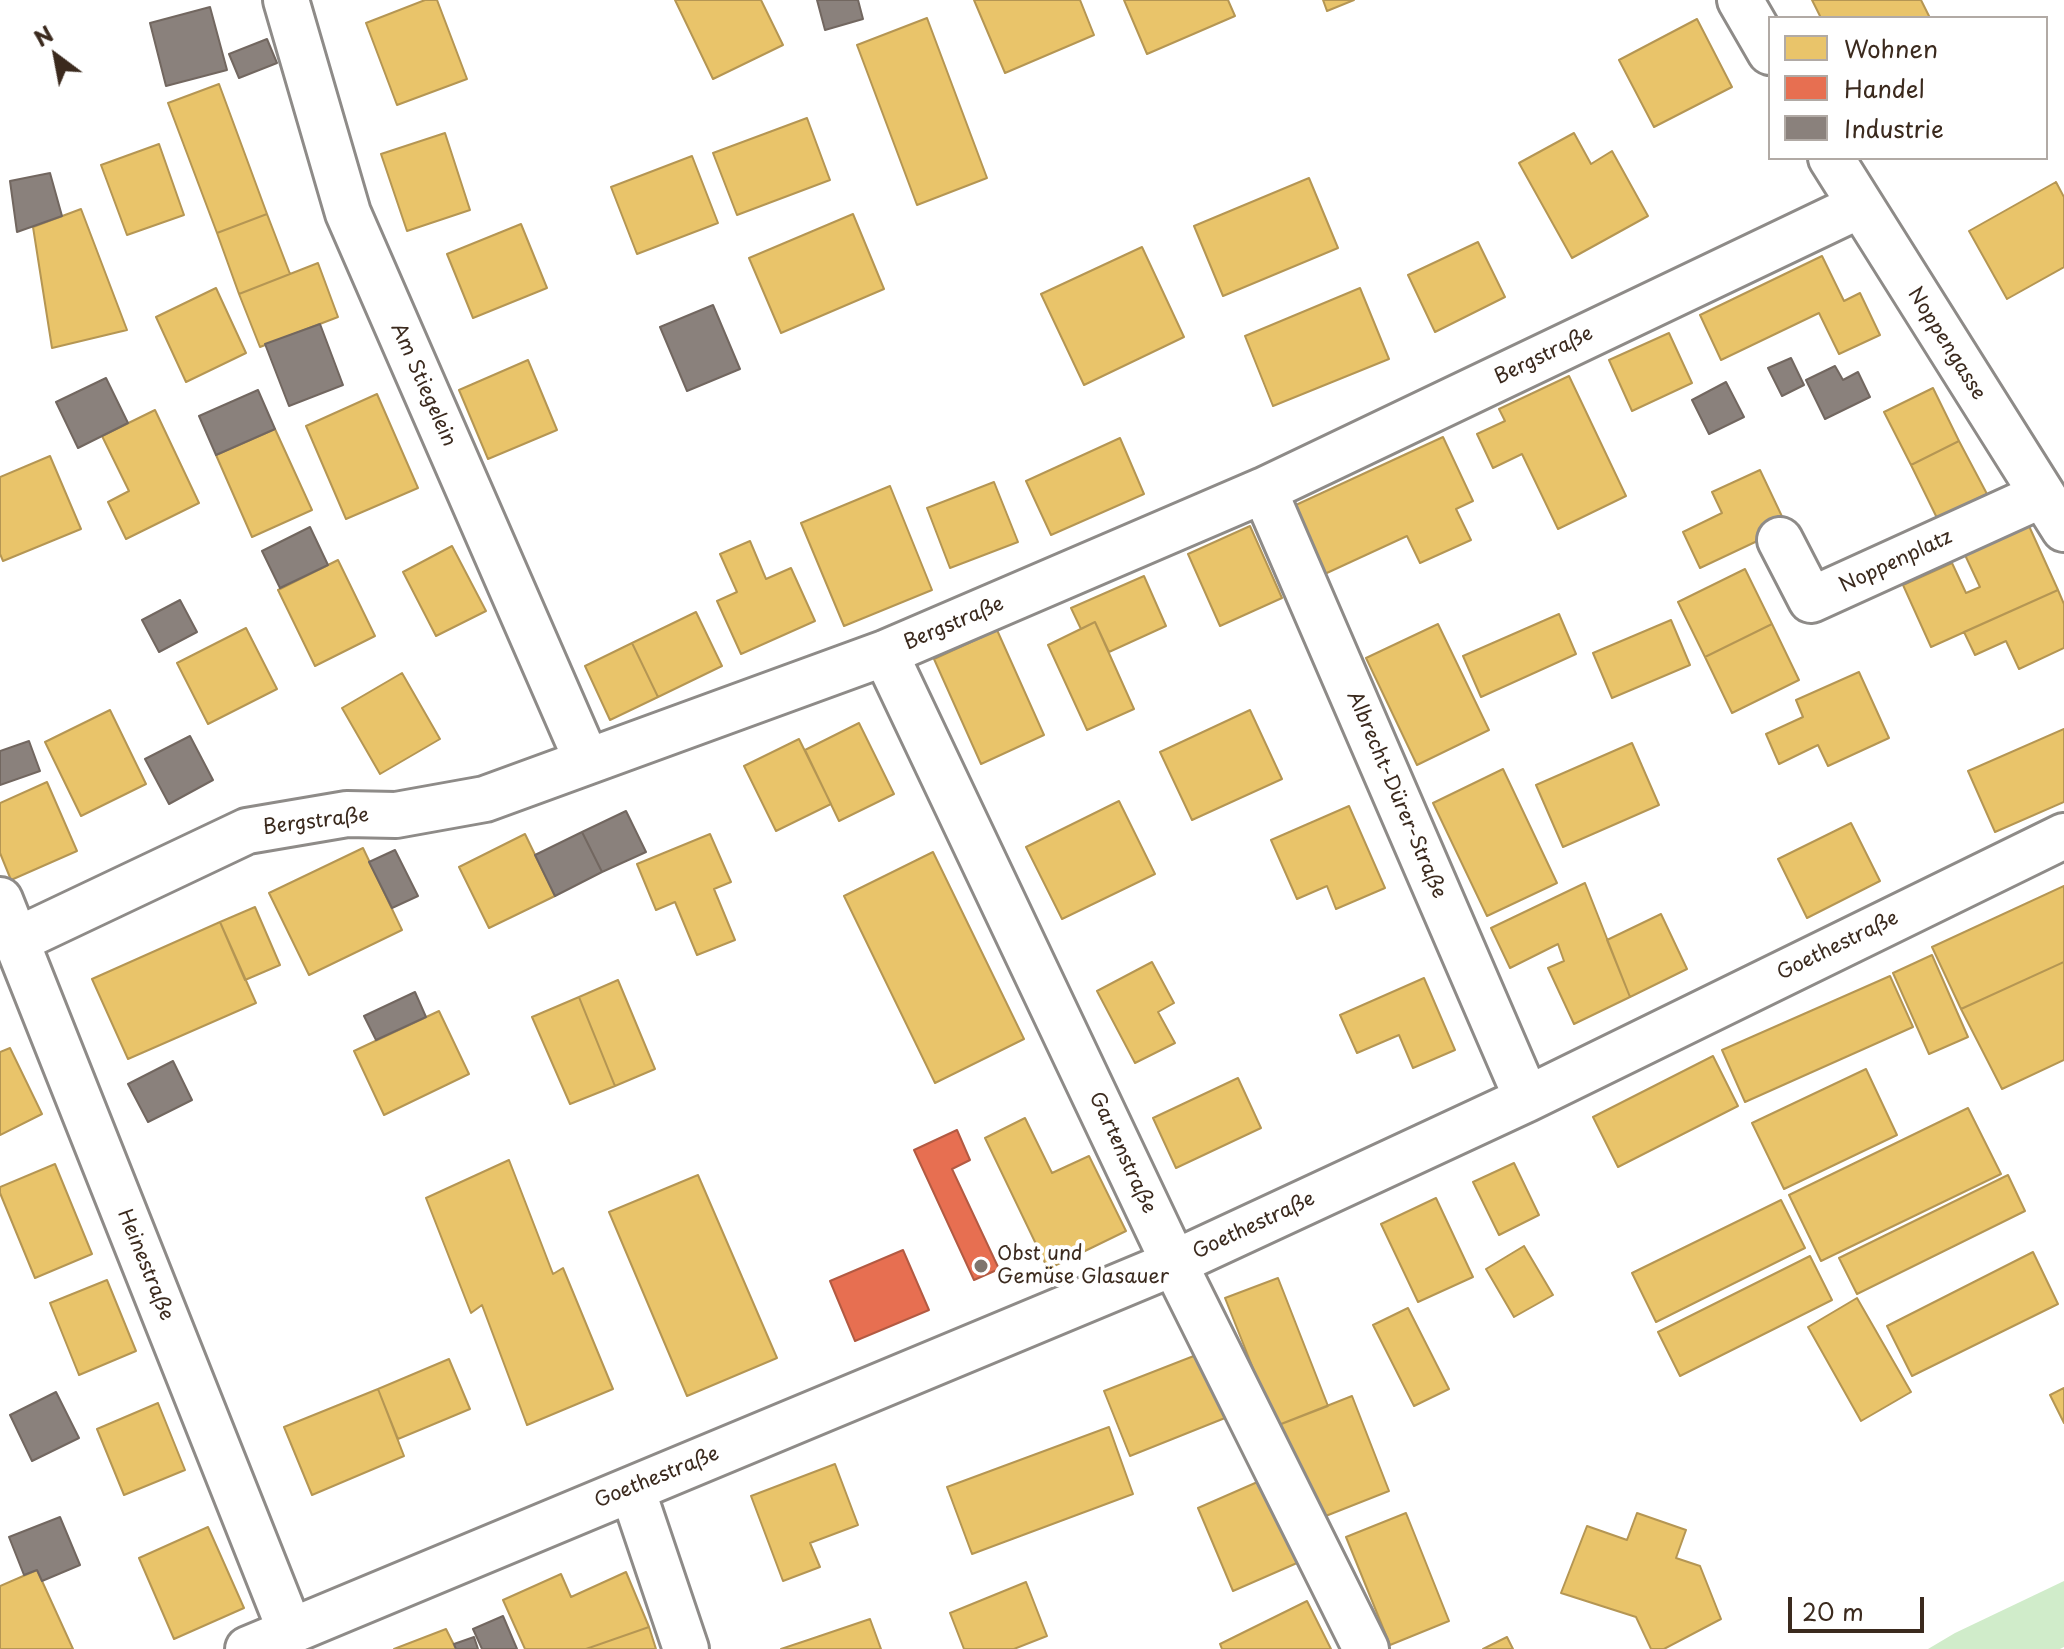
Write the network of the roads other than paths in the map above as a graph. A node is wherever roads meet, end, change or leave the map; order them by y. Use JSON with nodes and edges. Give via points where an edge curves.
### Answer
{"nodes":[{"id":1,"x":286,"y":0,"type":"edge"},
{"id":2,"x":1740,"y":0,"type":"edge"},
{"id":3,"x":1768,"y":49,"type":"edge"},
{"id":4,"x":1832,"y":160,"type":"edge"},
{"id":5,"x":1859,"y":206,"type":"junction"},
{"id":6,"x":1264,"y":490,"type":"junction"},
{"id":7,"x":2053,"y":512,"type":"edge"},
{"id":8,"x":1780,"y":540,"type":"dead end"},
{"id":9,"x":885,"y":653,"type":"junction"},
{"id":10,"x":587,"y":761,"type":"junction"},
{"id":11,"x":2064,"y":836,"type":"edge"},
{"id":12,"x":0,"y":900,"type":"edge"},
{"id":13,"x":17,"y":940,"type":"junction"},
{"id":14,"x":1527,"y":1099,"type":"junction"},
{"id":15,"x":1174,"y":1263,"type":"junction"},
{"id":16,"x":632,"y":1489,"type":"junction"},
{"id":17,"x":290,"y":1630,"type":"junction"},
{"id":18,"x":248,"y":1649,"type":"edge"},
{"id":19,"x":686,"y":1649,"type":"edge"},
{"id":20,"x":1366,"y":1649,"type":"edge"}],
"edges":[{"from":1,"to":10,"type":"street","name":"Am Stiegelein","via":[[348,213]]},
{"from":2,"to":3,"type":"street"},
{"from":4,"to":5,"type":"street","name":"Noppengasse"},
{"from":5,"to":6,"type":"street","name":"Bergstraße"},
{"from":5,"to":7,"type":"street","name":"Noppengasse"},
{"from":6,"to":9,"type":"street","name":"Bergstraße"},
{"from":6,"to":14,"type":"street","name":"Albrecht-Dürer-Straße"},
{"from":7,"to":8,"type":"street","name":"Noppenplatz","via":[[1811,600]]},
{"from":9,"to":10,"type":"street","name":"Bergstraße"},
{"from":9,"to":15,"type":"street","name":"Gartenstraße"},
{"from":10,"to":13,"type":"street","name":"Bergstraße","via":[[485,799],[247,831]]},
{"from":11,"to":14,"type":"street","name":"Goethestraße"},
{"from":12,"to":13,"type":"street","name":"Heinestraße"},
{"from":13,"to":17,"type":"street","name":"Heinestraße"},
{"from":14,"to":15,"type":"street","name":"Goethestraße"},
{"from":15,"to":16,"type":"street","name":"Goethestraße"},
{"from":15,"to":20,"type":"street","name":"Gartenstraße"},
{"from":16,"to":17,"type":"street","name":"Goethestraße"},
{"from":16,"to":19,"type":"street"},
{"from":17,"to":18,"type":"street","name":"Goethestraße"}]}
